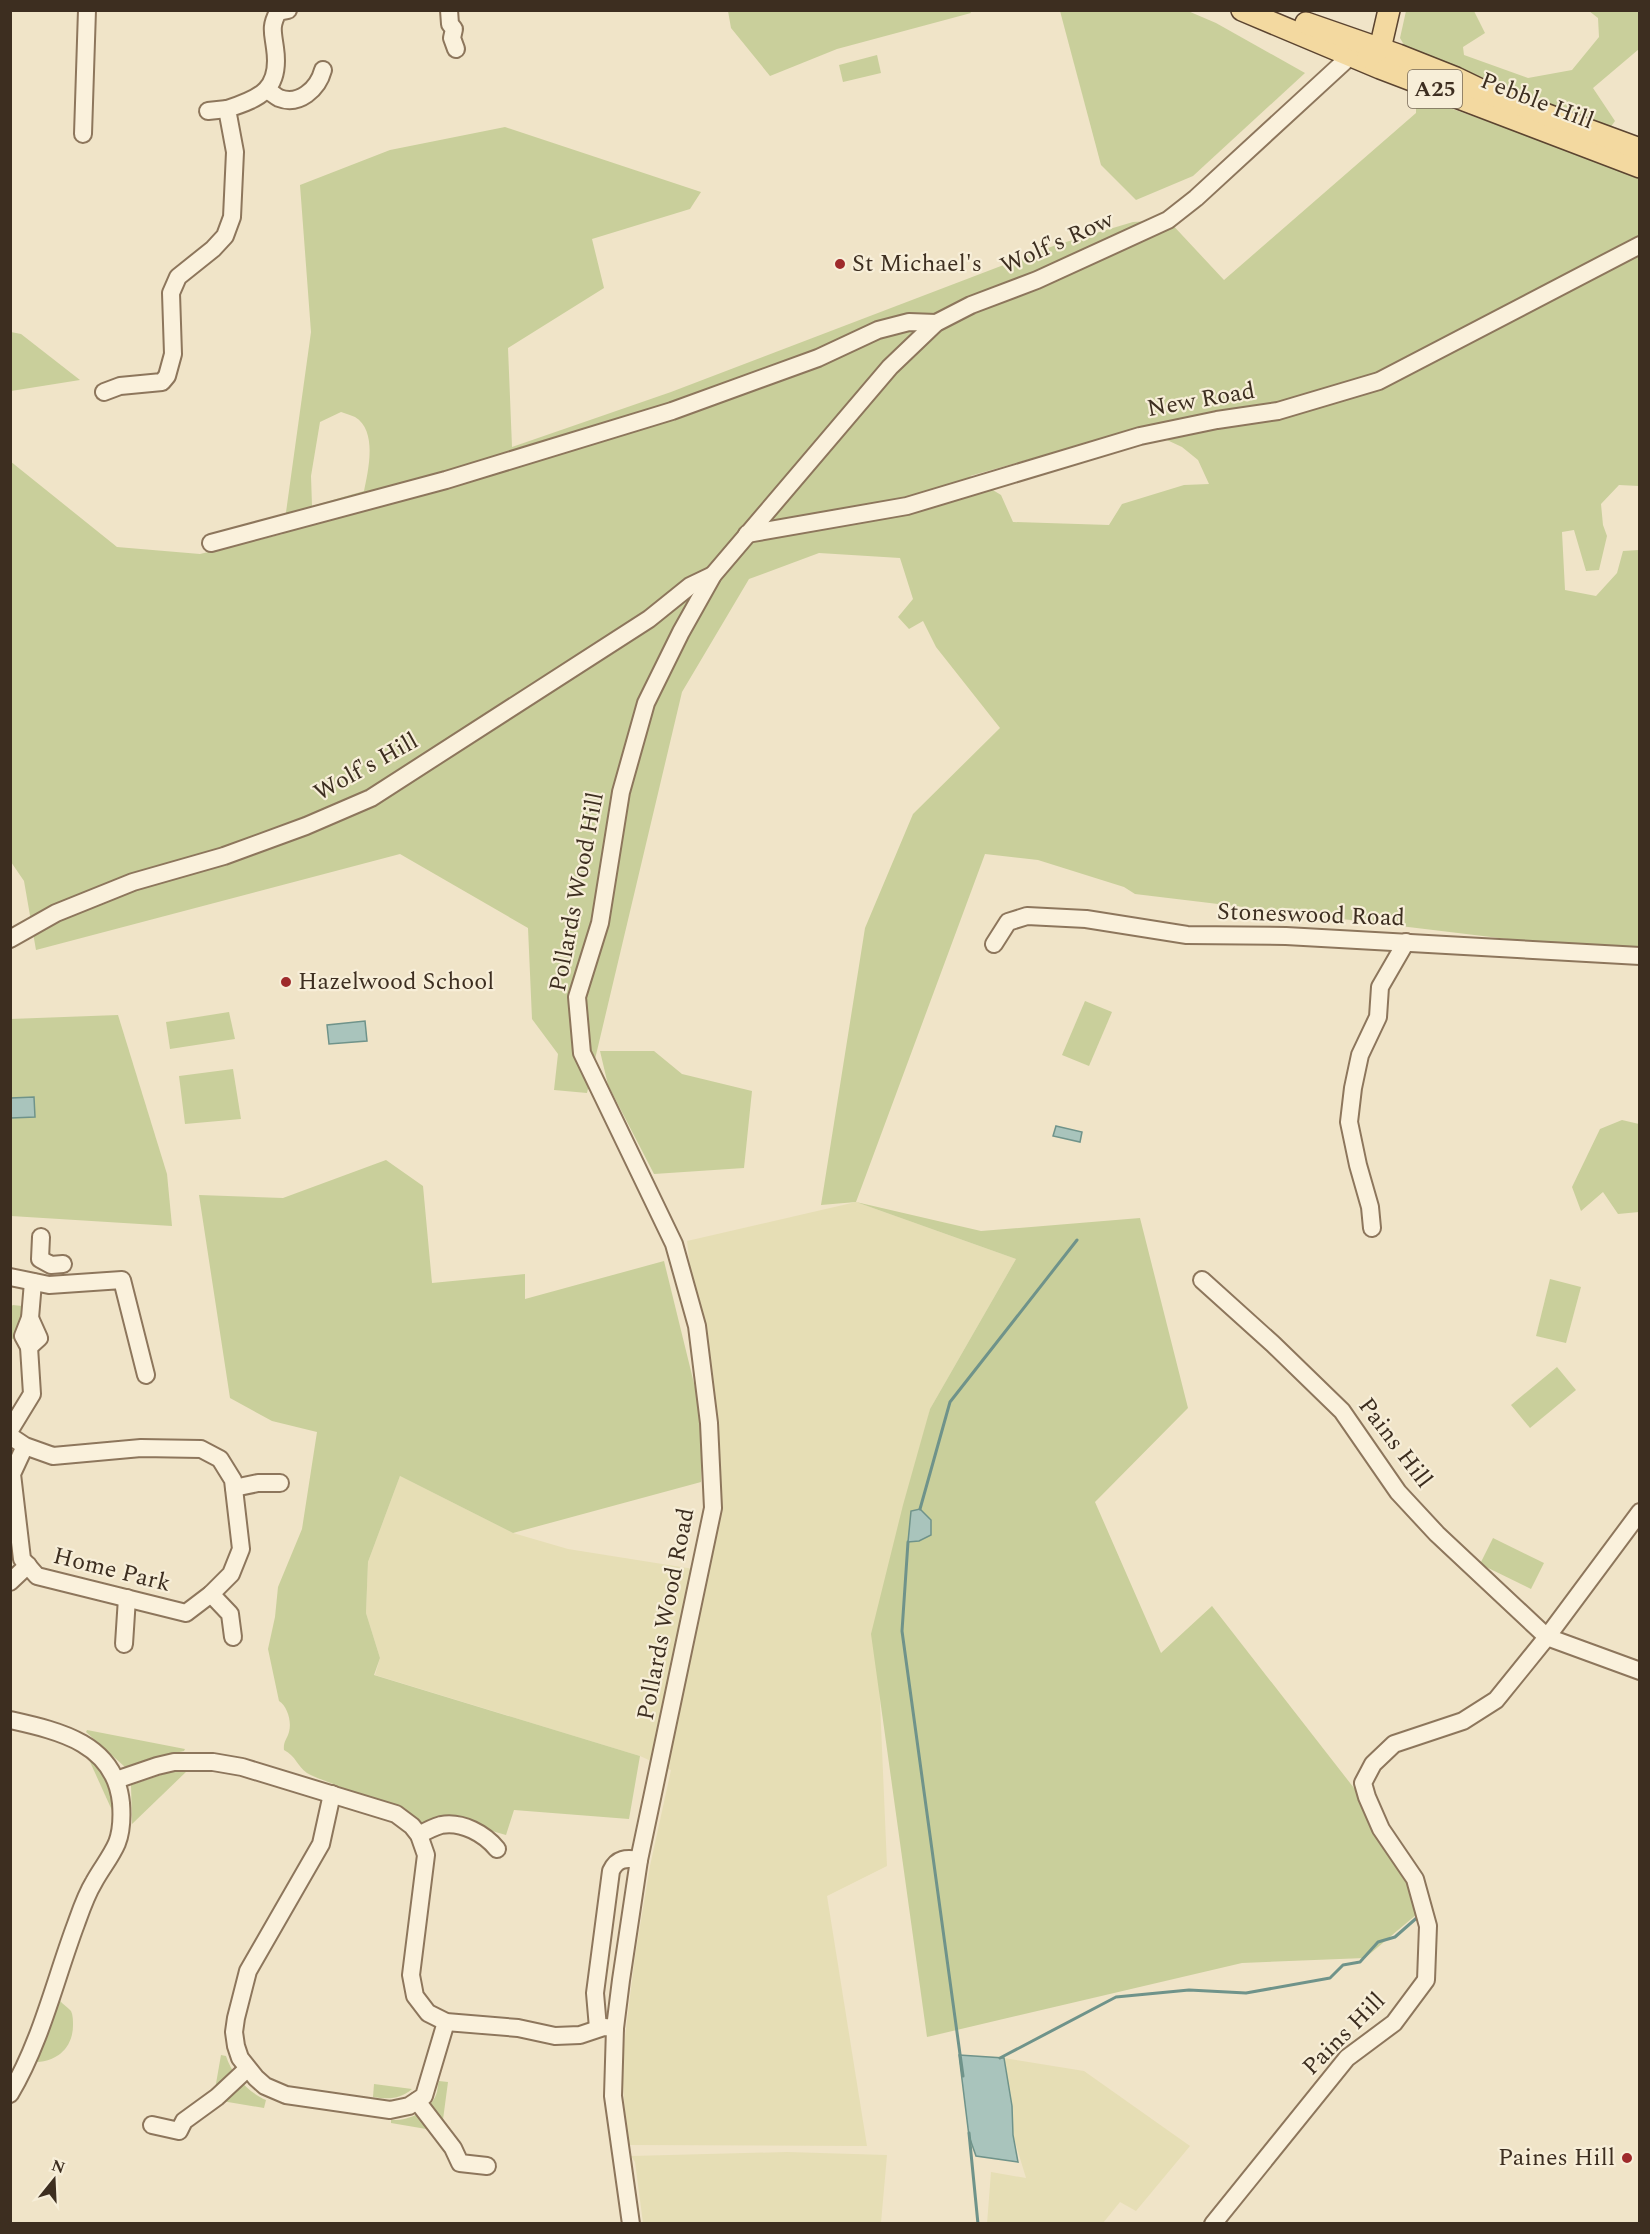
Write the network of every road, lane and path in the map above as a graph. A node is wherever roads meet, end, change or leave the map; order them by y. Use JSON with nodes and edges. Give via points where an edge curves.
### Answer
{"nodes":[{"id":1,"x":87,"y":10,"type":"edge"},
{"id":2,"x":288,"y":10,"type":"edge"},
{"id":3,"x":1242,"y":10,"type":"edge"},
{"id":4,"x":1272,"y":10,"type":"edge"},
{"id":5,"x":1380,"y":10,"type":"edge"},
{"id":6,"x":1389,"y":10,"type":"edge"},
{"id":7,"x":455,"y":14,"type":"edge"},
{"id":8,"x":456,"y":49,"type":"dead end"},
{"id":9,"x":1364,"y":52,"type":"junction"},
{"id":10,"x":323,"y":70,"type":"dead end"},
{"id":11,"x":267,"y":90,"type":"junction"},
{"id":12,"x":227,"y":109,"type":"junction"},
{"id":13,"x":208,"y":111,"type":"dead end"},
{"id":14,"x":83,"y":134,"type":"dead end"},
{"id":15,"x":1640,"y":149,"type":"edge"},
{"id":16,"x":1640,"y":166,"type":"edge"},
{"id":17,"x":1640,"y":245,"type":"edge"},
{"id":18,"x":936,"y":323,"type":"junction"},
{"id":19,"x":104,"y":392,"type":"dead end"},
{"id":20,"x":747,"y":534,"type":"junction"},
{"id":21,"x":211,"y":543,"type":"dead end"},
{"id":22,"x":713,"y":575,"type":"junction"},
{"id":23,"x":10,"y":939,"type":"edge"},
{"id":24,"x":1406,"y":942,"type":"junction"},
{"id":25,"x":994,"y":944,"type":"dead end"},
{"id":26,"x":1640,"y":956,"type":"edge"},
{"id":27,"x":1371,"y":1228,"type":"dead end"},
{"id":28,"x":668,"y":1236,"type":"joint"},
{"id":29,"x":41,"y":1237,"type":"dead end"},
{"id":30,"x":10,"y":1276,"type":"edge"},
{"id":31,"x":1202,"y":1280,"type":"dead end"},
{"id":32,"x":41,"y":1283,"type":"junction"},
{"id":33,"x":146,"y":1375,"type":"dead end"},
{"id":34,"x":10,"y":1430,"type":"edge"},
{"id":35,"x":10,"y":1436,"type":"edge"},
{"id":36,"x":25,"y":1446,"type":"junction"},
{"id":37,"x":280,"y":1483,"type":"dead end"},
{"id":38,"x":234,"y":1488,"type":"junction"},
{"id":39,"x":1640,"y":1512,"type":"edge"},
{"id":40,"x":28,"y":1565,"type":"junction"},
{"id":41,"x":10,"y":1582,"type":"edge"},
{"id":42,"x":211,"y":1594,"type":"junction"},
{"id":43,"x":127,"y":1598,"type":"junction"},
{"id":44,"x":233,"y":1637,"type":"dead end"},
{"id":45,"x":1547,"y":1638,"type":"junction"},
{"id":46,"x":124,"y":1644,"type":"dead end"},
{"id":47,"x":1640,"y":1671,"type":"edge"},
{"id":48,"x":10,"y":1720,"type":"edge"},
{"id":49,"x":116,"y":1780,"type":"junction"},
{"id":50,"x":332,"y":1794,"type":"junction"},
{"id":51,"x":419,"y":1834,"type":"junction"},
{"id":52,"x":497,"y":1849,"type":"dead end"},
{"id":53,"x":639,"y":1860,"type":"junction"},
{"id":54,"x":446,"y":2022,"type":"junction"},
{"id":55,"x":607,"y":2028,"type":"junction"},
{"id":56,"x":247,"y":2069,"type":"junction"},
{"id":57,"x":10,"y":2094,"type":"edge"},
{"id":58,"x":417,"y":2102,"type":"junction"},
{"id":59,"x":152,"y":2125,"type":"dead end"},
{"id":60,"x":487,"y":2166,"type":"dead end"},
{"id":61,"x":631,"y":2223,"type":"edge"},
{"id":62,"x":1213,"y":2223,"type":"edge"}],
"edges":[{"from":1,"to":14,"type":"street"},
{"from":2,"to":11,"type":"street","via":[[278,12],[272,24],[278,65]]},
{"from":3,"to":9,"type":"main road","number":"A25"},
{"from":4,"to":9,"type":"main road"},
{"from":5,"to":9,"type":"main road"},
{"from":6,"to":9,"type":"main road"},
{"from":7,"to":8,"type":"street","via":[[450,24]]},
{"from":9,"to":15,"type":"main road","name":"Pebble Hill","via":[[1456,78]]},
{"from":9,"to":16,"type":"main road","name":"Pebble Hill","number":"A25"},
{"from":9,"to":18,"type":"street","name":"Wolf's Row","via":[[1168,220]]},
{"from":10,"to":11,"type":"street","via":[[311,92],[299,99],[280,99]]},
{"from":11,"to":12,"type":"street","via":[[256,99]]},
{"from":12,"to":13,"type":"street"},
{"from":12,"to":19,"type":"street","via":[[235,152],[232,218],[225,236],[178,277],[171,293],[173,354],[166,385],[120,386]]},
{"from":17,"to":20,"type":"street","name":"New Road","via":[[1379,381],[1278,411],[1140,436],[907,506]]},
{"from":18,"to":20,"type":"street","name":"Wolf's Row","via":[[890,367]]},
{"from":18,"to":21,"type":"street","via":[[909,322],[879,330],[818,358],[672,411],[446,480]]},
{"from":20,"to":22,"type":"street","name":"Pollards Wood Hill"},
{"from":22,"to":23,"type":"street","name":"Wolf's Hill","via":[[690,586],[649,619],[371,798],[224,856],[133,882],[56,913]]},
{"from":22,"to":28,"type":"street","name":"Pollards Wood Hill","via":[[646,703],[621,792],[600,923],[577,998],[582,1053]]},
{"from":24,"to":25,"type":"street","name":"Stoneswood Road","via":[[1187,935],[1086,919],[1027,916],[1008,922]]},
{"from":24,"to":26,"type":"street","name":"Stoneswood Road"},
{"from":24,"to":27,"type":"street","via":[[1380,987],[1378,1017],[1360,1055],[1353,1088],[1349,1122],[1370,1206]]},
{"from":28,"to":53,"type":"street","name":"Pollards Wood Road","via":[[674,1244],[697,1326],[709,1423],[713,1508]]},
{"from":29,"to":32,"type":"street","via":[[40,1259],[57,1265]]},
{"from":30,"to":32,"type":"street"},
{"from":31,"to":45,"type":"street","name":"Pains Hill","via":[[1342,1411],[1398,1492]]},
{"from":32,"to":33,"type":"street","via":[[122,1280]]},
{"from":32,"to":34,"type":"street","via":[[23,1336],[29,1347],[32,1394]]},
{"from":35,"to":36,"type":"street","name":"Home Park"},
{"from":36,"to":38,"type":"street","name":"Home Park","via":[[53,1456],[141,1448],[201,1449],[220,1459]]},
{"from":36,"to":40,"type":"street","name":"Home Park","via":[[12,1474],[22,1559]]},
{"from":37,"to":38,"type":"street"},
{"from":38,"to":42,"type":"street","name":"Home Park","via":[[240,1549],[231,1574]]},
{"from":39,"to":45,"type":"street","name":"Pains Hill"},
{"from":40,"to":41,"type":"street"},
{"from":40,"to":43,"type":"street","name":"Home Park","via":[[37,1576]]},
{"from":42,"to":43,"type":"street","name":"Home Park","via":[[186,1613]]},
{"from":42,"to":44,"type":"street","via":[[230,1614]]},
{"from":43,"to":46,"type":"street"},
{"from":45,"to":47,"type":"street"},
{"from":45,"to":62,"type":"street","name":"Pains Hill","via":[[1496,1700],[1463,1721],[1394,1744],[1373,1764],[1363,1783],[1367,1797],[1381,1829],[1415,1879],[1428,1926],[1426,1980],[1394,2023],[1347,2058]]},
{"from":48,"to":49,"type":"street","via":[[70,1735],[96,1753]]},
{"from":49,"to":50,"type":"street","via":[[174,1762],[213,1762]]},
{"from":49,"to":57,"type":"street","via":[[122,1817],[117,1844],[84,1902],[39,2029]]},
{"from":50,"to":51,"type":"street","via":[[396,1814]]},
{"from":50,"to":56,"type":"street","via":[[321,1844],[256,1954],[244,1983],[234,2032]]},
{"from":51,"to":52,"type":"street","via":[[451,1824],[482,1834]]},
{"from":51,"to":54,"type":"street","via":[[426,1862],[412,1986],[428,2013]]},
{"from":53,"to":55,"type":"street","name":"Pollards Wood Road"},
{"from":53,"to":55,"type":"street","name":"Pollards Wood Road","via":[[620,1859],[611,1871],[595,1993]]},
{"from":54,"to":55,"type":"street","via":[[568,2037]]},
{"from":54,"to":58,"type":"street","via":[[428,2088]]},
{"from":55,"to":61,"type":"street","name":"Pollards Wood Road"},
{"from":56,"to":58,"type":"street","via":[[265,2086],[286,2095],[390,2110]]},
{"from":56,"to":59,"type":"street","via":[[184,2121],[179,2131]]},
{"from":58,"to":60,"type":"street","via":[[460,2163]]}]}
